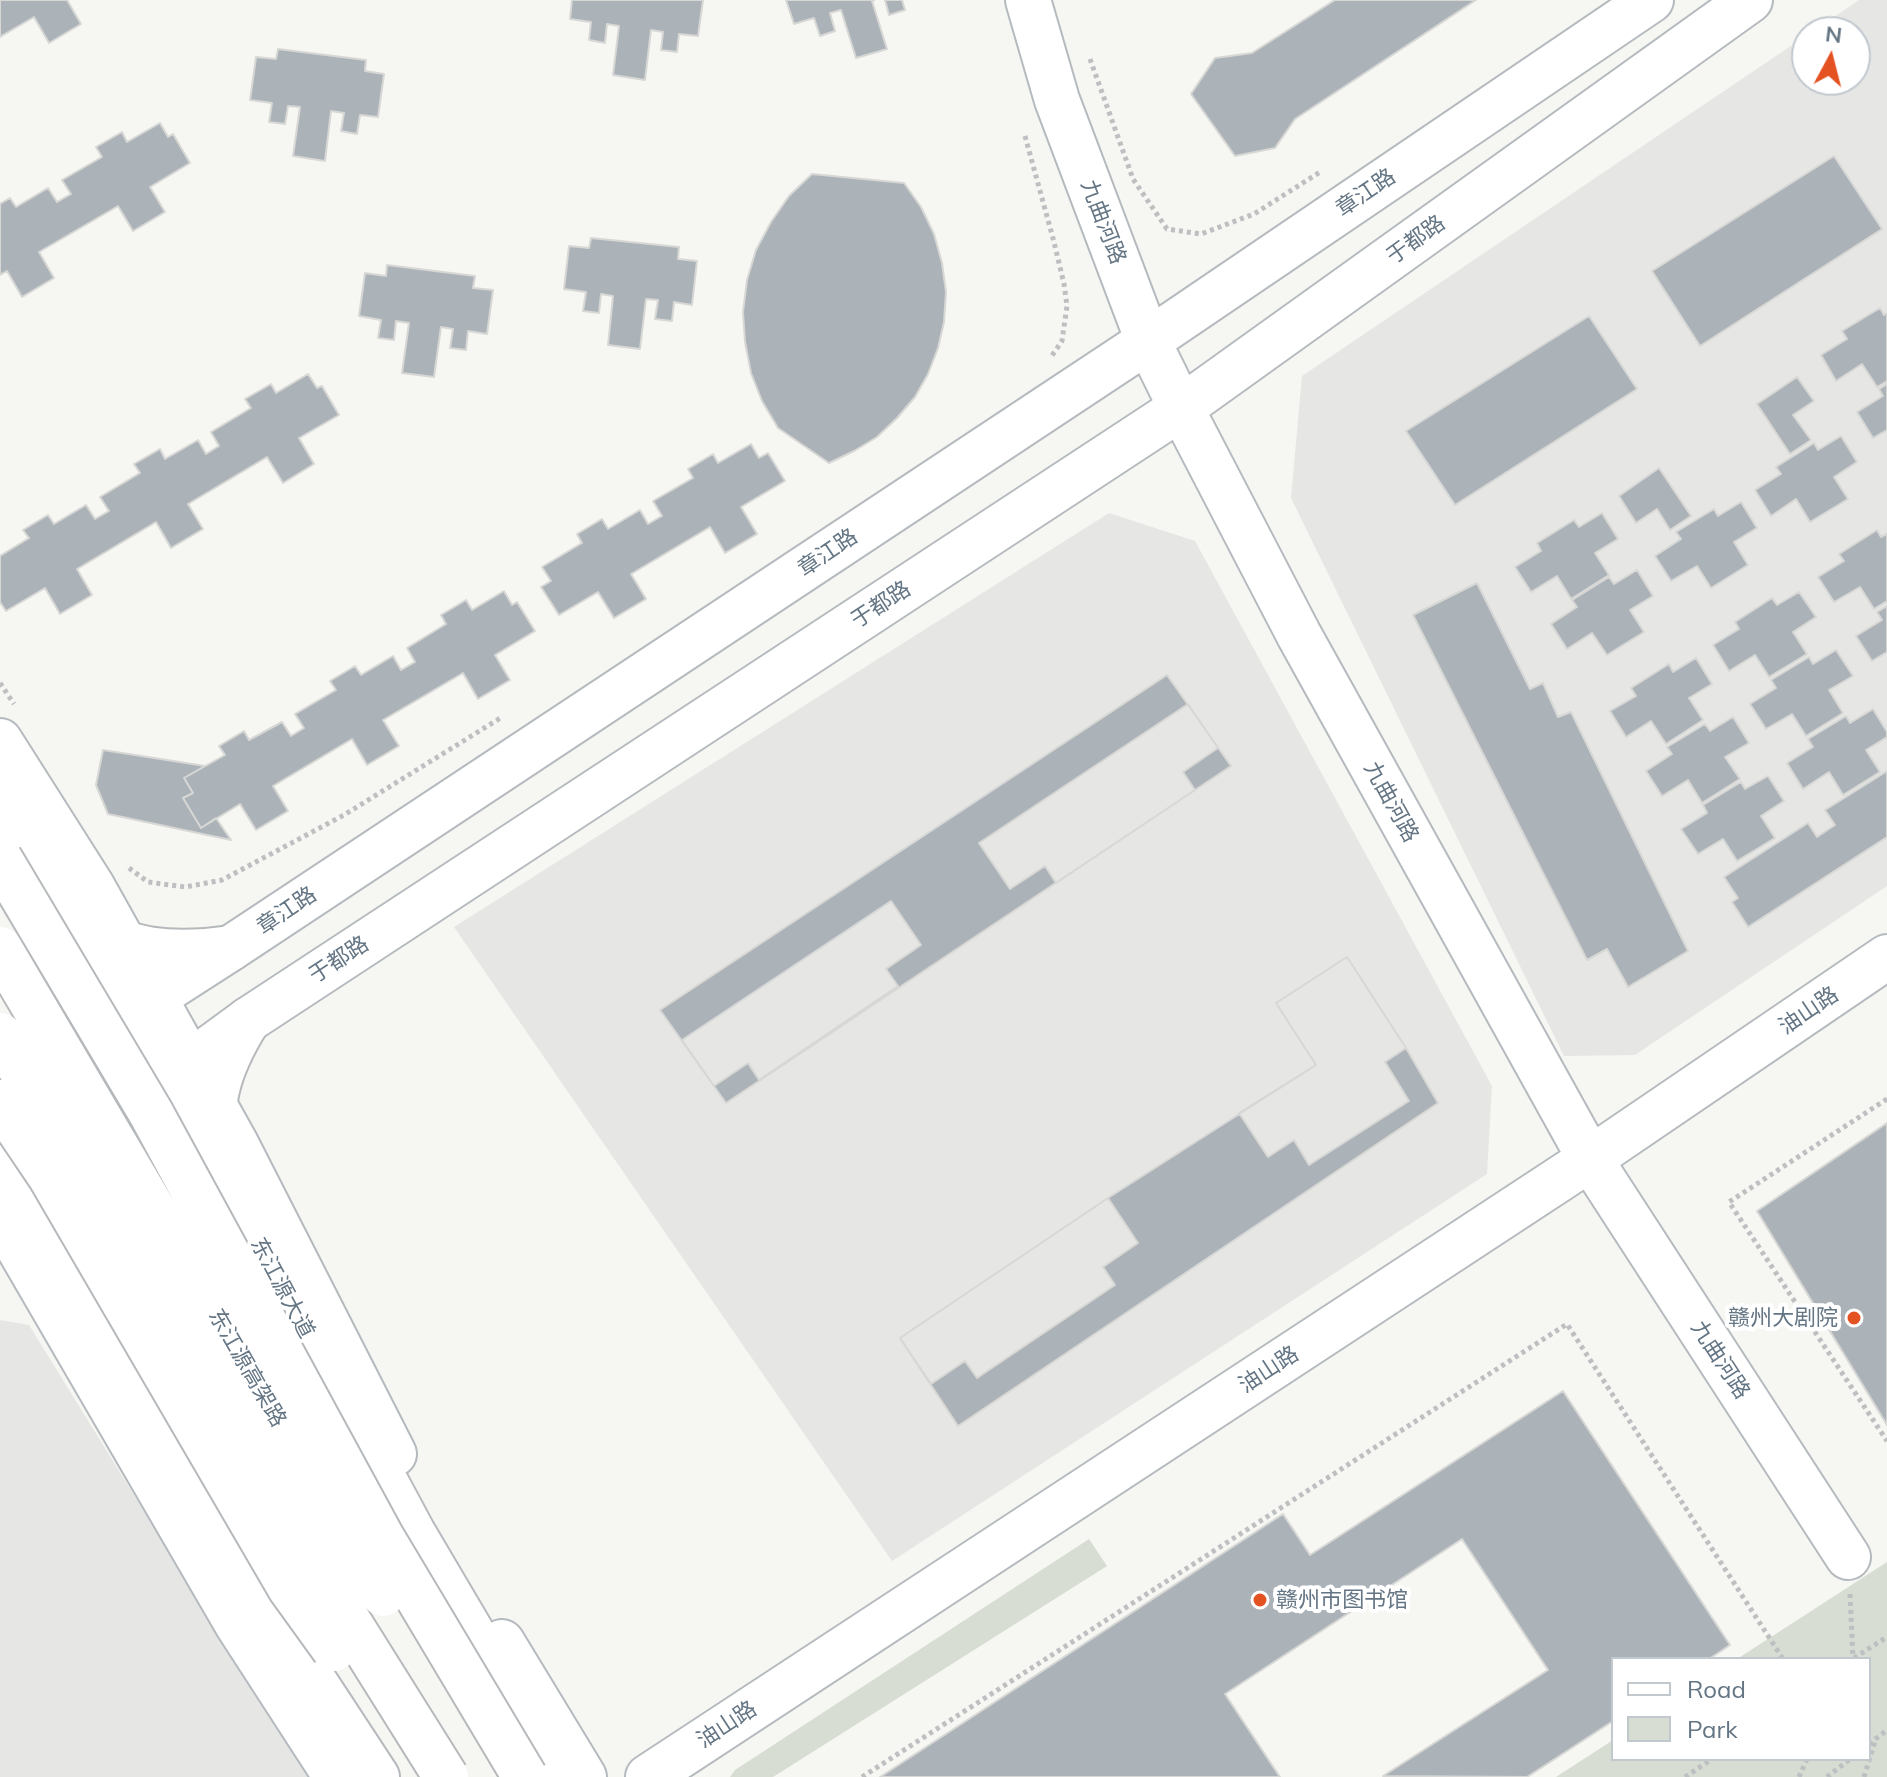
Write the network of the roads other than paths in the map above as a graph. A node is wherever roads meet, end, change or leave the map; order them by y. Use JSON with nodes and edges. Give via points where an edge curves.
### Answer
{"nodes":[{"id":1,"x":1028,"y":0,"type":"edge"},
{"id":2,"x":1651,"y":0,"type":"edge"},
{"id":3,"x":1750,"y":0,"type":"edge"},
{"id":4,"x":1148,"y":341,"type":"junction"},
{"id":5,"x":1181,"y":408,"type":"junction"},
{"id":6,"x":9,"y":725,"type":"edge"},
{"id":7,"x":0,"y":803,"type":"edge"},
{"id":8,"x":0,"y":859,"type":"edge"},
{"id":9,"x":103,"y":929,"type":"junction"},
{"id":10,"x":231,"y":948,"type":"junction"},
{"id":11,"x":0,"y":949,"type":"edge"},
{"id":12,"x":1887,"y":957,"type":"edge"},
{"id":13,"x":142,"y":1005,"type":"junction"},
{"id":14,"x":248,"y":1020,"type":"junction"},
{"id":15,"x":0,"y":1035,"type":"edge"},
{"id":16,"x":178,"y":1071,"type":"junction"},
{"id":17,"x":0,"y":1102,"type":"edge"},
{"id":18,"x":214,"y":1104,"type":"junction"},
{"id":19,"x":227,"y":1156,"type":"junction"},
{"id":20,"x":1590,"y":1159,"type":"junction"},
{"id":21,"x":5,"y":1207,"type":"edge"},
{"id":22,"x":1848,"y":1557,"type":"road end"},
{"id":23,"x":336,"y":1777,"type":"edge"},
{"id":24,"x":377,"y":1777,"type":"edge"},
{"id":25,"x":426,"y":1777,"type":"edge"},
{"id":26,"x":446,"y":1777,"type":"edge"},
{"id":27,"x":509,"y":1777,"type":"edge"},
{"id":28,"x":525,"y":1777,"type":"edge"},
{"id":29,"x":557,"y":1777,"type":"edge"},
{"id":30,"x":584,"y":1777,"type":"edge"},
{"id":31,"x":648,"y":1777,"type":"edge"}],
"edges":[{"from":1,"to":4,"type":"main road","name":"九曲河路","via":[[1057,100]]},
{"from":2,"to":4,"type":"main road","name":"章江路"},
{"from":3,"to":5,"type":"main road","name":"于都路"},
{"from":4,"to":5,"type":"main road","name":"九曲河路"},
{"from":4,"to":10,"type":"main road","name":"章江路"},
{"from":5,"to":14,"type":"main road","name":"于都路"},
{"from":5,"to":20,"type":"main road","name":"九曲河路","via":[[1299,635]]},
{"from":6,"to":9,"type":"main road","via":[[92,886]]},
{"from":7,"to":9,"type":"main road"},
{"from":8,"to":28,"type":"main road","bridge":true,"via":[[151,1113],[381,1536]]},
{"from":9,"to":10,"type":"main road","via":[[164,952]]},
{"from":9,"to":13,"type":"main road","name":"东江源大道"},
{"from":10,"to":13,"type":"main road","name":"章江路"},
{"from":11,"to":27,"type":"main road","name":"东江源高架路","bridge":true,"via":[[356,1554]]},
{"from":12,"to":20,"type":"main road","name":"油山路"},
{"from":13,"to":16,"type":"main road","name":"东江源大道"},
{"from":13,"to":17,"type":"main road","name":"章江路"},
{"from":14,"to":16,"type":"main road","name":"于都路"},
{"from":14,"to":18,"type":"main road","via":[[223,1065]]},
{"from":14,"to":19,"type":"main road","via":[[233,1061]]},
{"from":15,"to":26,"type":"main road","name":"东江源高架路","bridge":true,"via":[[315,1568]]},
{"from":16,"to":18,"type":"main road"},
{"from":16,"to":19,"type":"main road","name":"东江源大道"},
{"from":16,"to":21,"type":"main road","name":"于都路"},
{"from":17,"to":25,"type":"main road","bridge":true,"via":[[50,1176],[290,1588]]},
{"from":18,"to":19,"type":"main road","via":[[213,1142]]},
{"from":19,"to":29,"type":"main road","name":"东江源大道","via":[[413,1533]]},
{"from":19,"to":30,"type":"main road","via":[[427,1519]]},
{"from":20,"to":22,"type":"main road","name":"九曲河路"},
{"from":20,"to":31,"type":"main road","name":"油山路"},
{"from":21,"to":23,"type":"main road","via":[[237,1624]]},
{"from":21,"to":24,"type":"main road","via":[[36,1228],[57,1234],[261,1600]]}]}
